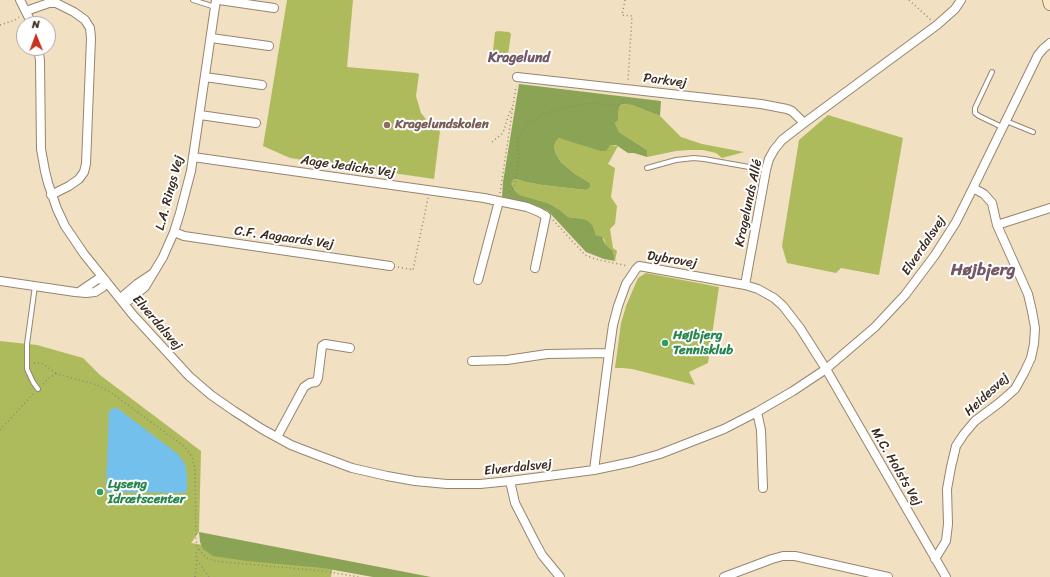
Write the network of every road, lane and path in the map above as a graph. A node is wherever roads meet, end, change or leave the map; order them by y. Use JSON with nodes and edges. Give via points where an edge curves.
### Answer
{"nodes":[{"id":1,"x":20,"y":0,"type":"edge"},
{"id":2,"x":193,"y":0,"type":"edge"},
{"id":3,"x":625,"y":0,"type":"edge"},
{"id":4,"x":909,"y":0,"type":"edge"},
{"id":5,"x":961,"y":0,"type":"edge"},
{"id":6,"x":1049,"y":0,"type":"edge"},
{"id":7,"x":217,"y":2,"type":"edge"},
{"id":8,"x":1050,"y":4,"type":"edge"},
{"id":9,"x":274,"y":8,"type":"dead end"},
{"id":10,"x":26,"y":11,"type":"junction"},
{"id":11,"x":28,"y":16,"type":"edge"},
{"id":12,"x":0,"y":25,"type":"edge"},
{"id":13,"x":937,"y":25,"type":"junction"},
{"id":14,"x":211,"y":38,"type":"junction"},
{"id":15,"x":1050,"y":43,"type":"edge"},
{"id":16,"x":269,"y":46,"type":"dead end"},
{"id":17,"x":39,"y":56,"type":"edge"},
{"id":18,"x":992,"y":72,"type":"dead end"},
{"id":19,"x":205,"y":77,"type":"junction"},
{"id":20,"x":517,"y":77,"type":"joint"},
{"id":21,"x":262,"y":85,"type":"dead end"},
{"id":22,"x":627,"y":88,"type":"junction"},
{"id":23,"x":513,"y":107,"type":"junction"},
{"id":24,"x":200,"y":115,"type":"junction"},
{"id":25,"x":256,"y":123,"type":"dead end"},
{"id":26,"x":804,"y":123,"type":"junction"},
{"id":27,"x":1004,"y":124,"type":"junction"},
{"id":28,"x":1033,"y":132,"type":"dead end"},
{"id":29,"x":492,"y":142,"type":"dead end"},
{"id":30,"x":193,"y":157,"type":"junction"},
{"id":31,"x":647,"y":168,"type":"dead end"},
{"id":32,"x":766,"y":170,"type":"junction"},
{"id":33,"x":973,"y":188,"type":"junction"},
{"id":34,"x":430,"y":190,"type":"junction"},
{"id":35,"x":51,"y":195,"type":"junction"},
{"id":36,"x":499,"y":201,"type":"junction"},
{"id":37,"x":1050,"y":208,"type":"edge"},
{"id":38,"x":546,"y":216,"type":"junction"},
{"id":39,"x":997,"y":225,"type":"junction"},
{"id":40,"x":174,"y":232,"type":"junction"},
{"id":41,"x":390,"y":266,"type":"joint"},
{"id":42,"x":535,"y":268,"type":"dead end"},
{"id":43,"x":636,"y":269,"type":"junction"},
{"id":44,"x":105,"y":280,"type":"junction"},
{"id":45,"x":478,"y":280,"type":"dead end"},
{"id":46,"x":0,"y":281,"type":"edge"},
{"id":47,"x":745,"y":285,"type":"junction"},
{"id":48,"x":35,"y":286,"type":"junction"},
{"id":49,"x":122,"y":301,"type":"junction"},
{"id":50,"x":350,"y":348,"type":"dead end"},
{"id":51,"x":609,"y":353,"type":"junction"},
{"id":52,"x":472,"y":361,"type":"dead end"},
{"id":53,"x":27,"y":363,"type":"junction"},
{"id":54,"x":826,"y":369,"type":"junction"},
{"id":55,"x":56,"y":374,"type":"junction"},
{"id":56,"x":38,"y":389,"type":"junction"},
{"id":57,"x":757,"y":412,"type":"junction"},
{"id":58,"x":0,"y":430,"type":"edge"},
{"id":59,"x":277,"y":437,"type":"junction"},
{"id":60,"x":594,"y":470,"type":"junction"},
{"id":61,"x":510,"y":481,"type":"junction"},
{"id":62,"x":763,"y":488,"type":"dead end"},
{"id":63,"x":198,"y":548,"type":"junction"},
{"id":64,"x":935,"y":559,"type":"junction"},
{"id":65,"x":197,"y":560,"type":"junction"},
{"id":66,"x":195,"y":577,"type":"edge"},
{"id":67,"x":209,"y":577,"type":"edge"},
{"id":68,"x":359,"y":577,"type":"edge"},
{"id":69,"x":560,"y":577,"type":"edge"},
{"id":70,"x":724,"y":577,"type":"edge"},
{"id":71,"x":888,"y":577,"type":"edge"},
{"id":72,"x":946,"y":577,"type":"edge"}],
"edges":[{"from":1,"to":10,"type":"street"},
{"from":2,"to":7,"type":"lane"},
{"from":3,"to":22,"type":"path","via":[[622,14],[632,16]]},
{"from":4,"to":13,"type":"path"},
{"from":5,"to":13,"type":"street","name":"Kragelunds Allé"},
{"from":6,"to":8,"type":"street"},
{"from":7,"to":9,"type":"street"},
{"from":7,"to":14,"type":"street","name":"L.A. Rings Vej"},
{"from":10,"to":11,"type":"street"},
{"from":10,"to":12,"type":"path","via":[[15,20]]},
{"from":10,"to":35,"type":"street","via":[[56,3],[85,20],[90,28],[86,164],[79,179]]},
{"from":13,"to":26,"type":"street","name":"Kragelunds Allé"},
{"from":14,"to":16,"type":"street"},
{"from":14,"to":19,"type":"street","name":"L.A. Rings Vej"},
{"from":15,"to":27,"type":"street","name":"Elverdalsvej","via":[[1038,54]]},
{"from":17,"to":35,"type":"street","name":"Elverdalsvej","via":[[41,149]]},
{"from":18,"to":27,"type":"lane","via":[[975,113]]},
{"from":19,"to":21,"type":"street"},
{"from":19,"to":24,"type":"street","name":"L.A. Rings Vej"},
{"from":20,"to":22,"type":"street","name":"Parkvej"},
{"from":20,"to":23,"type":"path"},
{"from":22,"to":26,"type":"street","name":"Parkvej","via":[[776,106],[792,111]]},
{"from":22,"to":36,"type":"path","via":[[623,102],[619,105],[585,104],[544,114],[528,124],[518,139],[519,156],[515,185]]},
{"from":23,"to":29,"type":"path","via":[[503,133]]},
{"from":23,"to":36,"type":"path"},
{"from":24,"to":25,"type":"street"},
{"from":24,"to":30,"type":"street","name":"L.A. Rings Vej"},
{"from":26,"to":32,"type":"street","name":"Kragelunds Allé","via":[[782,140],[769,159]]},
{"from":27,"to":28,"type":"lane"},
{"from":27,"to":33,"type":"street","name":"Elverdalsvej"},
{"from":30,"to":34,"type":"street","name":"Aage Jedichs Vej"},
{"from":30,"to":40,"type":"street","name":"L.A. Rings Vej"},
{"from":31,"to":32,"type":"lane","via":[[694,158]]},
{"from":32,"to":47,"type":"street","name":"Kragelunds Allé"},
{"from":33,"to":39,"type":"street","name":"Heidesvej","via":[[984,194],[992,203]]},
{"from":33,"to":54,"type":"street","name":"Elverdalsvej","via":[[956,222],[905,295],[875,327]]},
{"from":34,"to":36,"type":"street","name":"Aage Jedichs Vej"},
{"from":34,"to":41,"type":"path","via":[[413,270]]},
{"from":35,"to":44,"type":"street","name":"Elverdalsvej","via":[[65,226]]},
{"from":36,"to":38,"type":"street","name":"Aage Jedichs Vej","via":[[527,207]]},
{"from":36,"to":45,"type":"street"},
{"from":37,"to":39,"type":"street"},
{"from":38,"to":42,"type":"street"},
{"from":38,"to":43,"type":"path","via":[[554,220],[585,254]]},
{"from":39,"to":64,"type":"street","name":"Heidesvej","via":[[1028,294],[1035,328],[1034,344],[1031,358],[1015,389],[975,421],[956,446],[948,489],[946,541]]},
{"from":40,"to":41,"type":"street","name":"C.F. Aagaards Vej","via":[[184,236]]},
{"from":40,"to":49,"type":"street","name":"L.A. Rings Vej","via":[[146,287],[128,301]]},
{"from":43,"to":47,"type":"street","name":"Dybrovej","via":[[639,266]]},
{"from":43,"to":51,"type":"street","name":"Dybrovej","via":[[626,284],[618,306]]},
{"from":44,"to":48,"type":"street","via":[[98,279],[79,292]]},
{"from":44,"to":49,"type":"street","name":"Elverdalsvej"},
{"from":46,"to":48,"type":"street"},
{"from":47,"to":54,"type":"street","via":[[766,293],[783,306]]},
{"from":48,"to":53,"type":"lane"},
{"from":49,"to":59,"type":"street","name":"Elverdalsvej","via":[[189,376],[234,411]]},
{"from":50,"to":59,"type":"street","via":[[325,344],[322,346],[318,378],[316,382],[304,387]]},
{"from":51,"to":52,"type":"street","via":[[547,354],[507,360]]},
{"from":51,"to":60,"type":"street","name":"Dybrovej"},
{"from":53,"to":55,"type":"path","via":[[41,363]]},
{"from":53,"to":56,"type":"lane","via":[[27,369]]},
{"from":54,"to":57,"type":"street","name":"Elverdalsvej"},
{"from":54,"to":64,"type":"street","name":"M.C. Holsts Vej"},
{"from":55,"to":56,"type":"path"},
{"from":55,"to":63,"type":"path","via":[[97,385],[185,447],[195,470]]},
{"from":56,"to":58,"type":"path"},
{"from":57,"to":60,"type":"street","name":"Elverdalsvej","via":[[724,429],[660,454]]},
{"from":57,"to":62,"type":"street"},
{"from":59,"to":61,"type":"street","name":"Elverdalsvej","via":[[291,445],[352,468],[387,476],[447,484]]},
{"from":60,"to":61,"type":"street","name":"Elverdalsvej"},
{"from":61,"to":69,"type":"street","via":[[515,503],[535,542]]},
{"from":63,"to":65,"type":"path"},
{"from":63,"to":68,"type":"path","via":[[207,558],[214,561],[323,571]]},
{"from":64,"to":72,"type":"street","name":"M.C. Holsts Vej"},
{"from":65,"to":66,"type":"path"},
{"from":65,"to":67,"type":"path"},
{"from":70,"to":71,"type":"street","via":[[772,559],[795,556]]}]}
